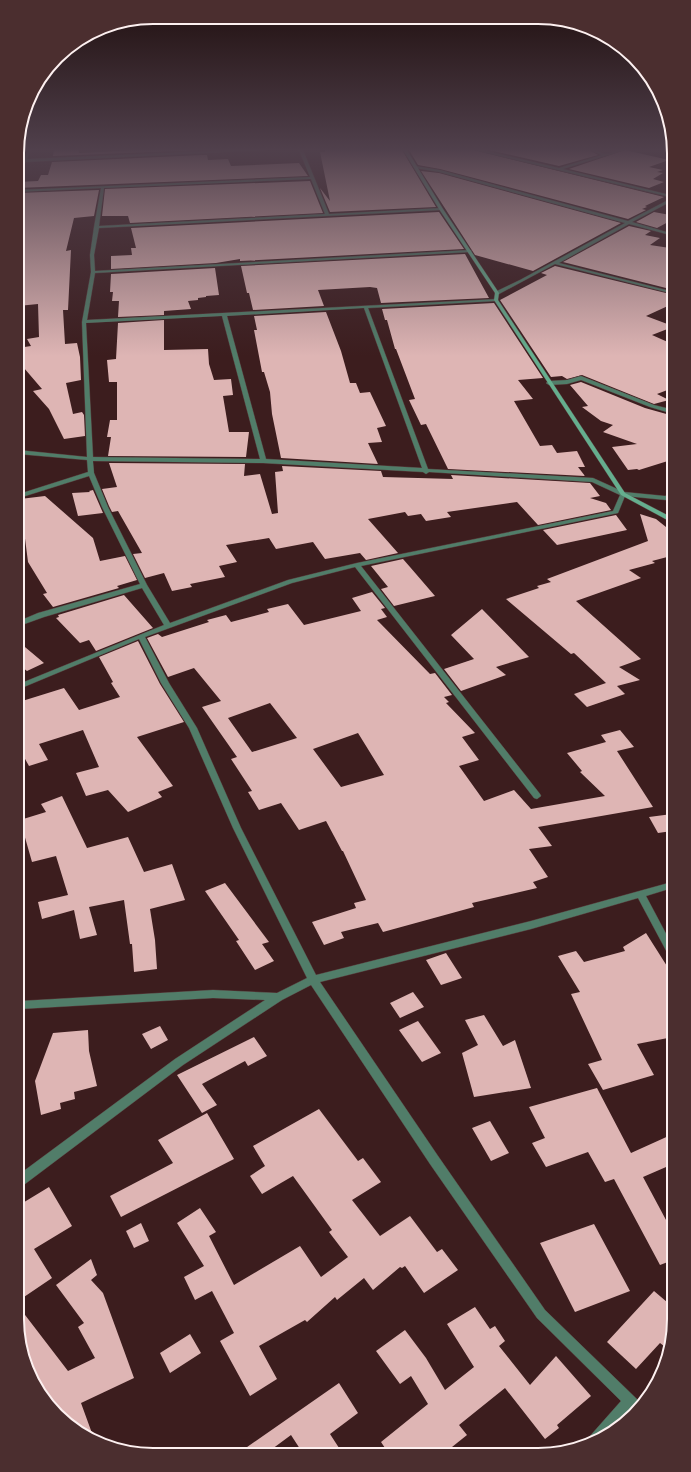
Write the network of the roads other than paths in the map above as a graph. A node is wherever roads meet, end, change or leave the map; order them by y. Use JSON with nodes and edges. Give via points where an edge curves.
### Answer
{"nodes":[{"id":1,"x":98,"y":219,"type":"edge"},
{"id":2,"x":257,"y":219,"type":"edge"},
{"id":3,"x":448,"y":219,"type":"edge"},
{"id":4,"x":616,"y":219,"type":"edge"},
{"id":5,"x":634,"y":219,"type":"edge"},
{"id":6,"x":628,"y":222,"type":"junction"},
{"id":7,"x":96,"y":227,"type":"junction"},
{"id":8,"x":667,"y":233,"type":"edge"},
{"id":9,"x":470,"y":251,"type":"junction"},
{"id":10,"x":555,"y":262,"type":"junction"},
{"id":11,"x":93,"y":272,"type":"junction"},
{"id":12,"x":667,"y":291,"type":"edge"},
{"id":13,"x":497,"y":292,"type":"junction"},
{"id":14,"x":496,"y":300,"type":"junction"},
{"id":15,"x":366,"y":308,"type":"junction"},
{"id":16,"x":224,"y":315,"type":"junction"},
{"id":17,"x":84,"y":322,"type":"junction"},
{"id":18,"x":549,"y":383,"type":"junction"},
{"id":19,"x":667,"y":410,"type":"edge"},
{"id":20,"x":24,"y":453,"type":"edge"},
{"id":21,"x":91,"y":459,"type":"junction"},
{"id":22,"x":263,"y":461,"type":"junction"},
{"id":23,"x":426,"y":472,"type":"junction"},
{"id":24,"x":91,"y":473,"type":"junction"},
{"id":25,"x":24,"y":494,"type":"edge"},
{"id":26,"x":623,"y":494,"type":"junction"},
{"id":27,"x":667,"y":498,"type":"edge"},
{"id":28,"x":667,"y":518,"type":"edge"},
{"id":29,"x":357,"y":565,"type":"junction"},
{"id":30,"x":144,"y":585,"type":"junction"},
{"id":31,"x":24,"y":622,"type":"edge"},
{"id":32,"x":168,"y":626,"type":"junction"},
{"id":33,"x":141,"y":636,"type":"junction"},
{"id":34,"x":24,"y":685,"type":"edge"},
{"id":35,"x":537,"y":796,"type":"dead end"},
{"id":36,"x":667,"y":886,"type":"edge"},
{"id":37,"x":640,"y":894,"type":"junction"},
{"id":38,"x":667,"y":944,"type":"edge"},
{"id":39,"x":314,"y":980,"type":"junction"},
{"id":40,"x":278,"y":997,"type":"junction"},
{"id":41,"x":24,"y":1005,"type":"edge"},
{"id":42,"x":24,"y":1178,"type":"edge"},
{"id":43,"x":634,"y":1406,"type":"edge"}],
"edges":[{"from":1,"to":7,"type":"street"},
{"from":2,"to":7,"type":"street"},
{"from":3,"to":9,"type":"street"},
{"from":4,"to":6,"type":"street"},
{"from":5,"to":6,"type":"street"},
{"from":6,"to":8,"type":"street"},
{"from":6,"to":10,"type":"street"},
{"from":7,"to":11,"type":"street","via":[[92,255]]},
{"from":9,"to":11,"type":"street"},
{"from":9,"to":13,"type":"street"},
{"from":10,"to":12,"type":"street"},
{"from":10,"to":13,"type":"street"},
{"from":11,"to":17,"type":"street"},
{"from":13,"to":14,"type":"street"},
{"from":14,"to":15,"type":"street"},
{"from":14,"to":18,"type":"street"},
{"from":15,"to":16,"type":"street"},
{"from":15,"to":23,"type":"street"},
{"from":16,"to":17,"type":"street"},
{"from":16,"to":22,"type":"street"},
{"from":17,"to":21,"type":"street"},
{"from":18,"to":19,"type":"street","via":[[581,378]]},
{"from":18,"to":26,"type":"street","via":[[579,424]]},
{"from":20,"to":21,"type":"street"},
{"from":21,"to":22,"type":"street"},
{"from":21,"to":24,"type":"street"},
{"from":22,"to":23,"type":"street"},
{"from":23,"to":26,"type":"street","via":[[593,480]]},
{"from":24,"to":25,"type":"street"},
{"from":24,"to":30,"type":"street"},
{"from":26,"to":27,"type":"street"},
{"from":26,"to":28,"type":"street"},
{"from":26,"to":29,"type":"street","via":[[616,512]]},
{"from":29,"to":32,"type":"street","via":[[290,581]]},
{"from":29,"to":35,"type":"street","via":[[425,654],[493,736]]},
{"from":30,"to":31,"type":"street"},
{"from":30,"to":32,"type":"street"},
{"from":32,"to":33,"type":"street"},
{"from":33,"to":34,"type":"street"},
{"from":33,"to":39,"type":"street","via":[[165,683],[193,728],[237,828]]},
{"from":36,"to":37,"type":"street"},
{"from":37,"to":38,"type":"street"},
{"from":37,"to":39,"type":"street","via":[[531,925]]},
{"from":39,"to":40,"type":"street"},
{"from":39,"to":43,"type":"street","via":[[541,1314]]},
{"from":40,"to":41,"type":"street","via":[[213,994]]},
{"from":40,"to":42,"type":"street","via":[[180,1062]]}]}
